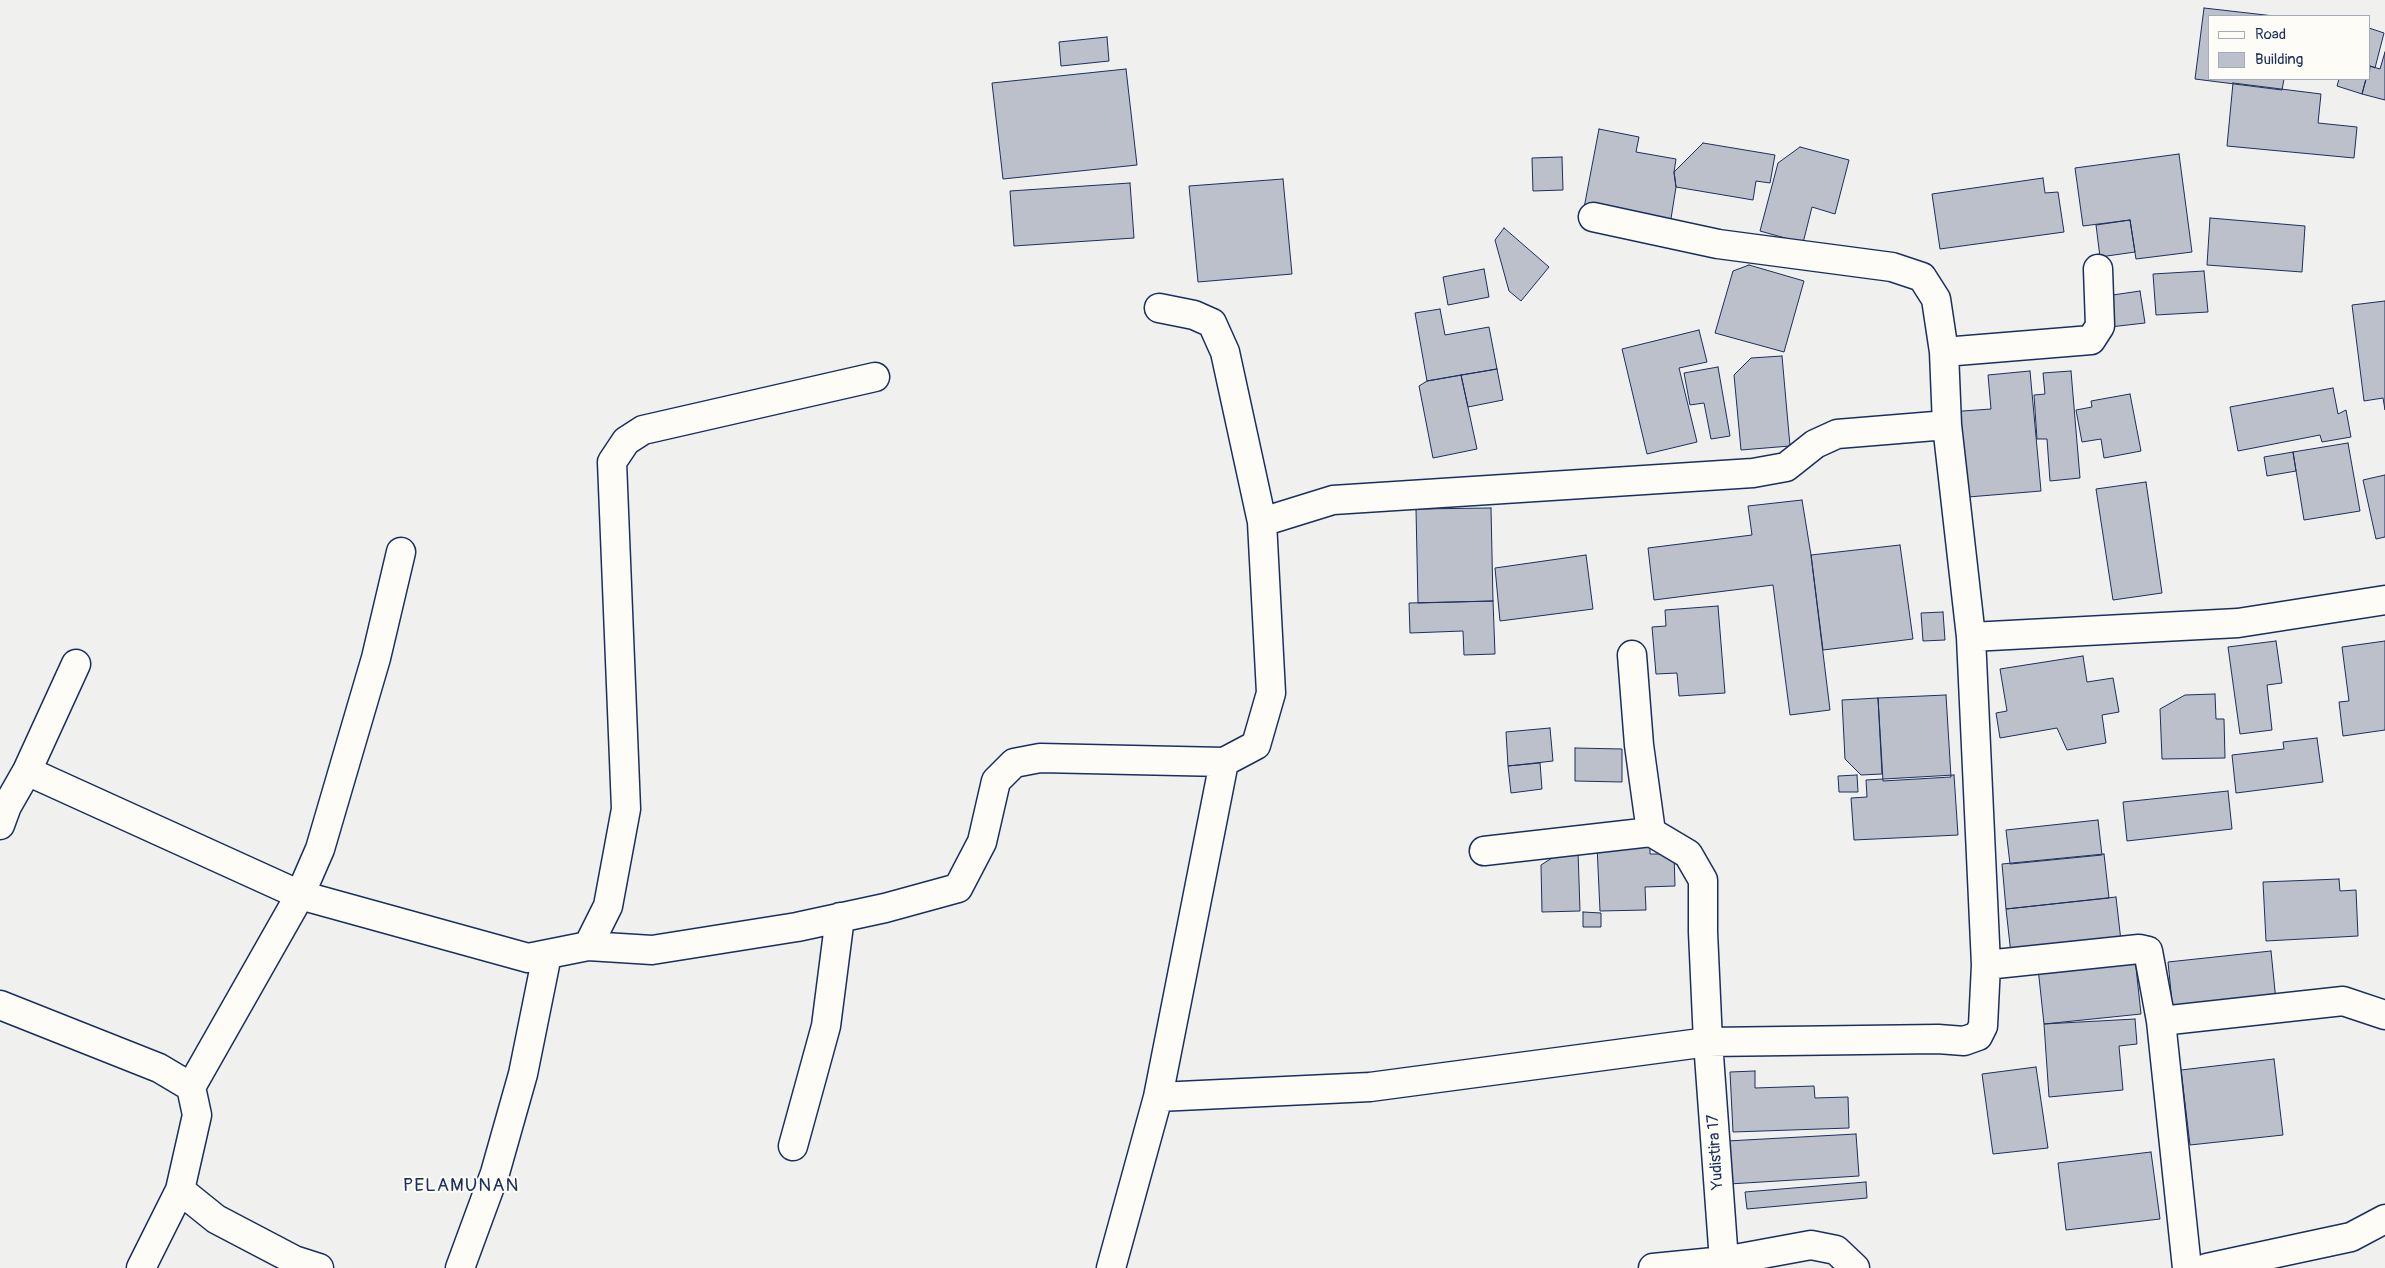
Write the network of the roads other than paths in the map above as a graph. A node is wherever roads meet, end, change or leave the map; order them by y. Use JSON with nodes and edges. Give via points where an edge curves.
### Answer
{"nodes":[{"id":1,"x":1593,"y":217,"type":"dead end"},
{"id":2,"x":2098,"y":269,"type":"dead end"},
{"id":3,"x":1159,"y":308,"type":"dead end"},
{"id":4,"x":1944,"y":352,"type":"junction"},
{"id":5,"x":875,"y":377,"type":"dead end"},
{"id":6,"x":1947,"y":425,"type":"junction"},
{"id":7,"x":1262,"y":522,"type":"junction"},
{"id":8,"x":400,"y":552,"type":"dead end"},
{"id":9,"x":2385,"y":600,"type":"edge"},
{"id":10,"x":1971,"y":637,"type":"junction"},
{"id":11,"x":1632,"y":655,"type":"dead end"},
{"id":12,"x":76,"y":664,"type":"dead end"},
{"id":13,"x":1224,"y":762,"type":"junction"},
{"id":14,"x":27,"y":771,"type":"junction"},
{"id":15,"x":0,"y":825,"type":"edge"},
{"id":16,"x":1651,"y":832,"type":"junction"},
{"id":17,"x":1484,"y":851,"type":"dead end"},
{"id":18,"x":300,"y":895,"type":"junction"},
{"id":19,"x":840,"y":917,"type":"junction"},
{"id":20,"x":588,"y":946,"type":"junction"},
{"id":21,"x":548,"y":955,"type":"junction"},
{"id":22,"x":1986,"y":965,"type":"junction"},
{"id":23,"x":0,"y":1005,"type":"edge"},
{"id":24,"x":2385,"y":1015,"type":"edge"},
{"id":25,"x":2161,"y":1021,"type":"junction"},
{"id":26,"x":1708,"y":1042,"type":"junction"},
{"id":27,"x":190,"y":1087,"type":"junction"},
{"id":28,"x":1158,"y":1097,"type":"junction"},
{"id":29,"x":793,"y":1146,"type":"dead end"},
{"id":30,"x":180,"y":1190,"type":"junction"},
{"id":31,"x":2385,"y":1219,"type":"edge"},
{"id":32,"x":1724,"y":1261,"type":"junction"},
{"id":33,"x":140,"y":1268,"type":"edge"},
{"id":34,"x":319,"y":1268,"type":"edge"},
{"id":35,"x":460,"y":1268,"type":"edge"},
{"id":36,"x":1112,"y":1268,"type":"edge"},
{"id":37,"x":1653,"y":1268,"type":"edge"},
{"id":38,"x":1855,"y":1268,"type":"edge"},
{"id":39,"x":2187,"y":1268,"type":"edge"},
{"id":40,"x":2207,"y":1268,"type":"edge"}],
"edges":[{"from":1,"to":4,"type":"street","via":[[1718,244],[1892,267],[1922,277],[1936,299]]},
{"from":2,"to":4,"type":"street","via":[[2100,326],[2091,340]]},
{"from":3,"to":7,"type":"street","via":[[1194,315],[1212,323],[1225,352]]},
{"from":4,"to":6,"type":"street"},
{"from":5,"to":20,"type":"street","via":[[643,430],[626,441],[612,462],[626,809],[608,906]]},
{"from":6,"to":7,"type":"street","via":[[1837,434],[1815,444],[1786,467],[1753,473],[1333,500]]},
{"from":6,"to":10,"type":"street"},
{"from":7,"to":13,"type":"street","via":[[1271,693],[1256,745]]},
{"from":8,"to":18,"type":"street","via":[[376,658],[320,849]]},
{"from":9,"to":10,"type":"street","via":[[2238,623]]},
{"from":10,"to":22,"type":"street"},
{"from":11,"to":16,"type":"street","via":[[1639,745]]},
{"from":12,"to":14,"type":"street"},
{"from":13,"to":19,"type":"street","via":[[1040,758],[1014,763],[996,781],[982,842],[958,888]]},
{"from":13,"to":28,"type":"street"},
{"from":14,"to":15,"type":"street"},
{"from":14,"to":18,"type":"street"},
{"from":16,"to":17,"type":"street"},
{"from":16,"to":26,"type":"street","name":"Yudistira 17","via":[[1688,854],[1703,880]]},
{"from":18,"to":21,"type":"street","via":[[528,958]]},
{"from":18,"to":27,"type":"street"},
{"from":19,"to":20,"type":"street","via":[[652,950]]},
{"from":19,"to":29,"type":"street","via":[[826,1026]]},
{"from":20,"to":21,"type":"street"},
{"from":21,"to":35,"type":"street","via":[[520,1083],[495,1173]]},
{"from":22,"to":25,"type":"street","via":[[2138,949],[2148,951]]},
{"from":22,"to":26,"type":"street","via":[[1983,1026],[1978,1036],[1964,1041]]},
{"from":23,"to":27,"type":"street","via":[[159,1068]]},
{"from":24,"to":25,"type":"street","via":[[2343,1001]]},
{"from":25,"to":39,"type":"street"},
{"from":26,"to":28,"type":"street","via":[[1370,1087]]},
{"from":26,"to":32,"type":"street","name":"Yudistira 17"},
{"from":27,"to":30,"type":"street","via":[[197,1115]]},
{"from":28,"to":36,"type":"street"},
{"from":30,"to":33,"type":"street"},
{"from":30,"to":34,"type":"street","via":[[216,1219],[294,1260]]},
{"from":31,"to":40,"type":"street","via":[[2350,1237]]},
{"from":32,"to":37,"type":"street"},
{"from":32,"to":38,"type":"street","via":[[1811,1246],[1836,1250]]}]}
